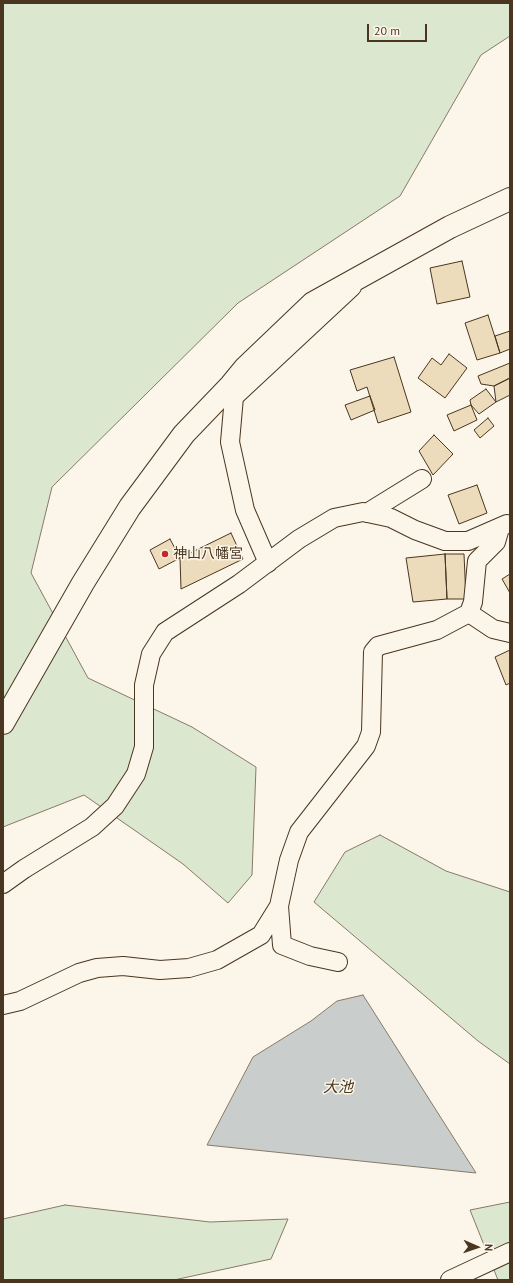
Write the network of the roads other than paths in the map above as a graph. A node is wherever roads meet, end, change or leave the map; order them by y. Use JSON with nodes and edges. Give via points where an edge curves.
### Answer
{"nodes":[{"id":1,"x":510,"y":199,"type":"edge"},
{"id":2,"x":370,"y":270,"type":"junction"},
{"id":3,"x":422,"y":479,"type":"dead end"},
{"id":4,"x":367,"y":513,"type":"junction"},
{"id":5,"x":505,"y":525,"type":"edge"},
{"id":6,"x":268,"y":563,"type":"junction"},
{"id":7,"x":469,"y":613,"type":"junction"},
{"id":8,"x":510,"y":633,"type":"edge"},
{"id":9,"x":3,"y":724,"type":"edge"},
{"id":10,"x":3,"y":884,"type":"edge"},
{"id":11,"x":279,"y":906,"type":"junction"},
{"id":12,"x":338,"y":962,"type":"dead end"},
{"id":13,"x":3,"y":1005,"type":"edge"},
{"id":14,"x":510,"y":1252,"type":"edge"},
{"id":15,"x":452,"y":1280,"type":"edge"}],
"edges":[{"from":1,"to":2,"type":"street","via":[[464,220]]},
{"from":2,"to":6,"type":"street","via":[[234,398],[230,442],[245,510]]},
{"from":2,"to":9,"type":"street","via":[[313,303],[244,368],[184,434],[130,507],[83,583]]},
{"from":3,"to":4,"type":"street"},
{"from":4,"to":5,"type":"street","via":[[391,518],[445,541],[468,541]]},
{"from":4,"to":6,"type":"street","via":[[334,518],[299,539]]},
{"from":5,"to":7,"type":"street","via":[[496,542],[477,561],[473,602]]},
{"from":6,"to":10,"type":"street","via":[[165,632],[151,654],[144,685],[144,746],[136,774],[115,806],[92,827]]},
{"from":7,"to":8,"type":"street","via":[[493,629]]},
{"from":7,"to":11,"type":"street","via":[[437,630],[378,646],[374,652],[371,732],[366,746],[299,832],[289,860]]},
{"from":11,"to":12,"type":"street","via":[[282,945],[310,956]]},
{"from":11,"to":13,"type":"street","via":[[262,935],[217,960],[189,968],[160,970],[122,966],[97,968],[79,973],[20,1001]]},
{"from":14,"to":15,"type":"street"}]}
